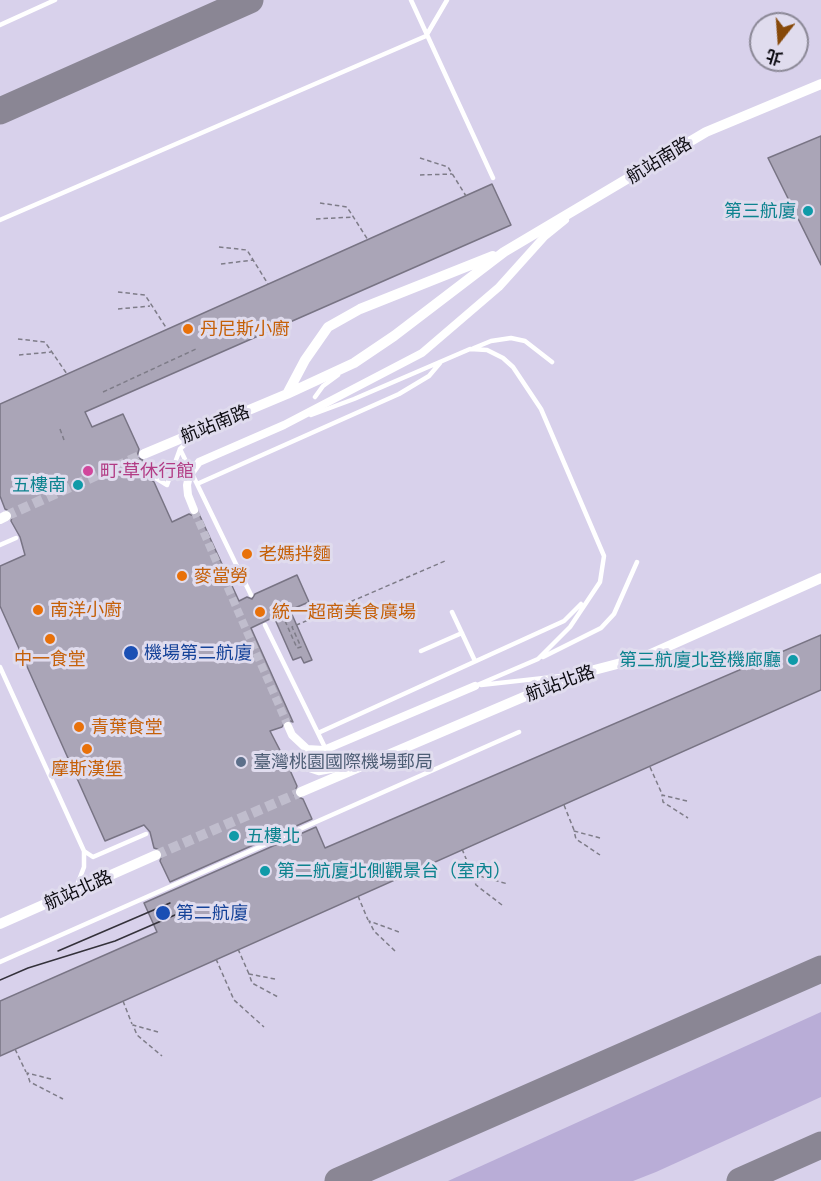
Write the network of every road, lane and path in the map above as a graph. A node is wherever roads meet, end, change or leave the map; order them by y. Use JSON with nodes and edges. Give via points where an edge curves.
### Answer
{"nodes":[{"id":1,"x":55,"y":0,"type":"edge"},
{"id":2,"x":411,"y":0,"type":"edge"},
{"id":3,"x":447,"y":0,"type":"edge"},
{"id":4,"x":0,"y":25,"type":"edge"},
{"id":5,"x":426,"y":36,"type":"junction"},
{"id":6,"x":821,"y":84,"type":"edge"},
{"id":7,"x":420,"y":158,"type":"dead end"},
{"id":8,"x":452,"y":174,"type":"junction"},
{"id":9,"x":420,"y":176,"type":"dead end"},
{"id":10,"x":493,"y":178,"type":"dead end"},
{"id":11,"x":466,"y":196,"type":"dead end"},
{"id":12,"x":320,"y":203,"type":"dead end"},
{"id":13,"x":581,"y":206,"type":"junction"},
{"id":14,"x":354,"y":218,"type":"junction"},
{"id":15,"x":316,"y":219,"type":"dead end"},
{"id":16,"x":0,"y":220,"type":"edge"},
{"id":17,"x":368,"y":240,"type":"dead end"},
{"id":18,"x":219,"y":247,"type":"dead end"},
{"id":19,"x":504,"y":252,"type":"junction"},
{"id":20,"x":253,"y":260,"type":"junction"},
{"id":21,"x":221,"y":264,"type":"dead end"},
{"id":22,"x":268,"y":284,"type":"dead end"},
{"id":23,"x":118,"y":292,"type":"dead end"},
{"id":24,"x":152,"y":306,"type":"junction"},
{"id":25,"x":118,"y":309,"type":"dead end"},
{"id":26,"x":167,"y":329,"type":"dead end"},
{"id":27,"x":18,"y":339,"type":"dead end"},
{"id":28,"x":470,"y":349,"type":"junction"},
{"id":29,"x":196,"y":350,"type":"dead end"},
{"id":30,"x":52,"y":351,"type":"junction"},
{"id":31,"x":19,"y":355,"type":"dead end"},
{"id":32,"x":442,"y":360,"type":"junction"},
{"id":33,"x":552,"y":362,"type":"dead end"},
{"id":34,"x":354,"y":363,"type":"junction"},
{"id":35,"x":67,"y":374,"type":"dead end"},
{"id":36,"x":103,"y":392,"type":"dead end"},
{"id":37,"x":287,"y":394,"type":"junction"},
{"id":38,"x":352,"y":396,"type":"junction"},
{"id":39,"x":315,"y":397,"type":"dead end"},
{"id":40,"x":204,"y":428,"type":"junction"},
{"id":41,"x":60,"y":429,"type":"dead end"},
{"id":42,"x":64,"y":440,"type":"dead end"},
{"id":43,"x":180,"y":449,"type":"junction"},
{"id":44,"x":144,"y":454,"type":"tunnel mouth"},
{"id":45,"x":154,"y":477,"type":"dead end"},
{"id":46,"x":196,"y":484,"type":"junction"},
{"id":47,"x":194,"y":510,"type":"tunnel mouth"},
{"id":48,"x":16,"y":538,"type":"dead end"},
{"id":49,"x":0,"y":545,"type":"edge"},
{"id":50,"x":445,"y":561,"type":"dead end"},
{"id":51,"x":637,"y":561,"type":"dead end"},
{"id":52,"x":821,"y":578,"type":"edge"},
{"id":53,"x":251,"y":595,"type":"dead end"},
{"id":54,"x":587,"y":598,"type":"junction"},
{"id":55,"x":452,"y":612,"type":"dead end"},
{"id":56,"x":282,"y":614,"type":"dead end"},
{"id":57,"x":266,"y":625,"type":"dead end"},
{"id":58,"x":462,"y":633,"type":"junction"},
{"id":59,"x":421,"y":651,"type":"dead end"},
{"id":60,"x":538,"y":659,"type":"junction"},
{"id":61,"x":475,"y":661,"type":"junction"},
{"id":62,"x":0,"y":667,"type":"edge"},
{"id":63,"x":575,"y":675,"type":"junction"},
{"id":64,"x":475,"y":686,"type":"junction"},
{"id":65,"x":288,"y":726,"type":"tunnel mouth"},
{"id":66,"x":519,"y":732,"type":"dead end"},
{"id":67,"x":318,"y":733,"type":"junction"},
{"id":68,"x":290,"y":762,"type":"dead end"},
{"id":69,"x":358,"y":766,"type":"junction"},
{"id":70,"x":650,"y":767,"type":"dead end"},
{"id":71,"x":336,"y":770,"type":"junction"},
{"id":72,"x":301,"y":792,"type":"tunnel mouth"},
{"id":73,"x":662,"y":795,"type":"junction"},
{"id":74,"x":687,"y":801,"type":"dead end"},
{"id":75,"x":564,"y":805,"type":"dead end"},
{"id":76,"x":687,"y":818,"type":"dead end"},
{"id":77,"x":574,"y":831,"type":"junction"},
{"id":78,"x":146,"y":834,"type":"dead end"},
{"id":79,"x":600,"y":838,"type":"dead end"},
{"id":80,"x":462,"y":849,"type":"dead end"},
{"id":81,"x":84,"y":851,"type":"junction"},
{"id":82,"x":156,"y":855,"type":"tunnel mouth"},
{"id":83,"x":600,"y":855,"type":"dead end"},
{"id":84,"x":472,"y":874,"type":"junction"},
{"id":85,"x":508,"y":884,"type":"dead end"},
{"id":86,"x":75,"y":891,"type":"junction"},
{"id":87,"x":358,"y":896,"type":"dead end"},
{"id":88,"x":502,"y":905,"type":"dead end"},
{"id":89,"x":369,"y":921,"type":"junction"},
{"id":90,"x":0,"y":924,"type":"edge"},
{"id":91,"x":399,"y":932,"type":"dead end"},
{"id":92,"x":238,"y":949,"type":"dead end"},
{"id":93,"x":395,"y":951,"type":"dead end"},
{"id":94,"x":216,"y":959,"type":"dead end"},
{"id":95,"x":0,"y":962,"type":"edge"},
{"id":96,"x":249,"y":975,"type":"junction"},
{"id":97,"x":275,"y":979,"type":"dead end"},
{"id":98,"x":279,"y":996,"type":"dead end"},
{"id":99,"x":123,"y":1001,"type":"dead end"},
{"id":100,"x":133,"y":1025,"type":"junction"},
{"id":101,"x":264,"y":1027,"type":"dead end"},
{"id":102,"x":158,"y":1032,"type":"dead end"},
{"id":103,"x":15,"y":1049,"type":"dead end"},
{"id":104,"x":162,"y":1056,"type":"dead end"},
{"id":105,"x":27,"y":1073,"type":"junction"},
{"id":106,"x":51,"y":1079,"type":"dead end"},
{"id":107,"x":63,"y":1099,"type":"dead end"}],
"edges":[{"from":1,"to":4,"type":"lane"},
{"from":2,"to":5,"type":"lane"},
{"from":3,"to":5,"type":"lane"},
{"from":5,"to":10,"type":"lane"},
{"from":5,"to":16,"type":"lane"},
{"from":6,"to":13,"type":"street","name":"航站南路","via":[[706,132]]},
{"from":7,"to":8,"type":"path","via":[[448,167]]},
{"from":8,"to":9,"type":"path"},
{"from":8,"to":11,"type":"path"},
{"from":12,"to":14,"type":"path","via":[[347,207]]},
{"from":13,"to":19,"type":"street","name":"航站南路"},
{"from":13,"to":38,"type":"street","via":[[544,237],[464,321],[422,353]]},
{"from":14,"to":15,"type":"path"},
{"from":14,"to":17,"type":"path"},
{"from":18,"to":20,"type":"path","via":[[247,250]]},
{"from":19,"to":34,"type":"street","name":"航站南路"},
{"from":19,"to":37,"type":"street","name":"航站南路","via":[[360,309],[328,327]]},
{"from":20,"to":21,"type":"path"},
{"from":20,"to":22,"type":"path"},
{"from":23,"to":24,"type":"path","via":[[146,295]]},
{"from":24,"to":25,"type":"path"},
{"from":24,"to":26,"type":"path"},
{"from":27,"to":30,"type":"path","via":[[45,342]]},
{"from":28,"to":32,"type":"lane"},
{"from":28,"to":33,"type":"lane","via":[[512,338],[525,341]]},
{"from":28,"to":54,"type":"lane","via":[[487,350],[503,358],[541,409],[604,556],[600,582]]},
{"from":29,"to":36,"type":"path"},
{"from":30,"to":31,"type":"path"},
{"from":30,"to":35,"type":"path"},
{"from":32,"to":38,"type":"lane"},
{"from":32,"to":46,"type":"lane","via":[[429,376],[399,394]]},
{"from":34,"to":37,"type":"street","name":"航站南路"},
{"from":34,"to":39,"type":"lane","via":[[323,386]]},
{"from":37,"to":40,"type":"street","name":"航站南路"},
{"from":38,"to":47,"type":"street","via":[[194,467],[187,485]]},
{"from":40,"to":43,"type":"lane"},
{"from":40,"to":44,"type":"street","name":"航站南路"},
{"from":41,"to":42,"type":"path"},
{"from":43,"to":45,"type":"lane","via":[[167,485]]},
{"from":43,"to":46,"type":"lane"},
{"from":46,"to":53,"type":"lane"},
{"from":48,"to":49,"type":"lane"},
{"from":50,"to":56,"type":"path","via":[[292,627],[301,647],[297,648]]},
{"from":51,"to":60,"type":"lane","via":[[614,614],[601,628]]},
{"from":52,"to":63,"type":"street","name":"航站北路","via":[[644,657]]},
{"from":54,"to":60,"type":"lane","via":[[570,627]]},
{"from":54,"to":61,"type":"lane","via":[[564,621]]},
{"from":55,"to":58,"type":"lane"},
{"from":57,"to":67,"type":"lane"},
{"from":58,"to":59,"type":"lane"},
{"from":58,"to":61,"type":"lane"},
{"from":60,"to":64,"type":"lane"},
{"from":61,"to":67,"type":"lane"},
{"from":62,"to":81,"type":"lane"},
{"from":63,"to":64,"type":"lane"},
{"from":63,"to":69,"type":"street","name":"航站北路"},
{"from":64,"to":65,"type":"street","via":[[324,750],[307,749]]},
{"from":66,"to":95,"type":"lane"},
{"from":67,"to":71,"type":"lane"},
{"from":68,"to":71,"type":"lane","via":[[319,772]]},
{"from":69,"to":71,"type":"lane"},
{"from":69,"to":72,"type":"street","name":"航站北路"},
{"from":70,"to":73,"type":"path"},
{"from":73,"to":74,"type":"path"},
{"from":73,"to":76,"type":"path","via":[[663,801]]},
{"from":75,"to":77,"type":"path"},
{"from":77,"to":79,"type":"path"},
{"from":77,"to":83,"type":"path","via":[[576,838]]},
{"from":78,"to":81,"type":"lane","via":[[93,857]]},
{"from":80,"to":84,"type":"path"},
{"from":81,"to":86,"type":"lane","via":[[84,867]]},
{"from":82,"to":86,"type":"street","name":"航站北路"},
{"from":84,"to":85,"type":"path"},
{"from":84,"to":88,"type":"path","via":[[476,885]]},
{"from":86,"to":90,"type":"street","name":"航站北路"},
{"from":87,"to":89,"type":"path"},
{"from":89,"to":91,"type":"path"},
{"from":89,"to":93,"type":"path"},
{"from":92,"to":96,"type":"path"},
{"from":94,"to":101,"type":"path","via":[[234,1000]]},
{"from":96,"to":97,"type":"path"},
{"from":96,"to":98,"type":"path","via":[[252,983]]},
{"from":99,"to":100,"type":"path"},
{"from":100,"to":102,"type":"path"},
{"from":100,"to":104,"type":"path","via":[[136,1035]]},
{"from":103,"to":105,"type":"path"},
{"from":105,"to":106,"type":"path"},
{"from":105,"to":107,"type":"path","via":[[30,1082]]}]}
